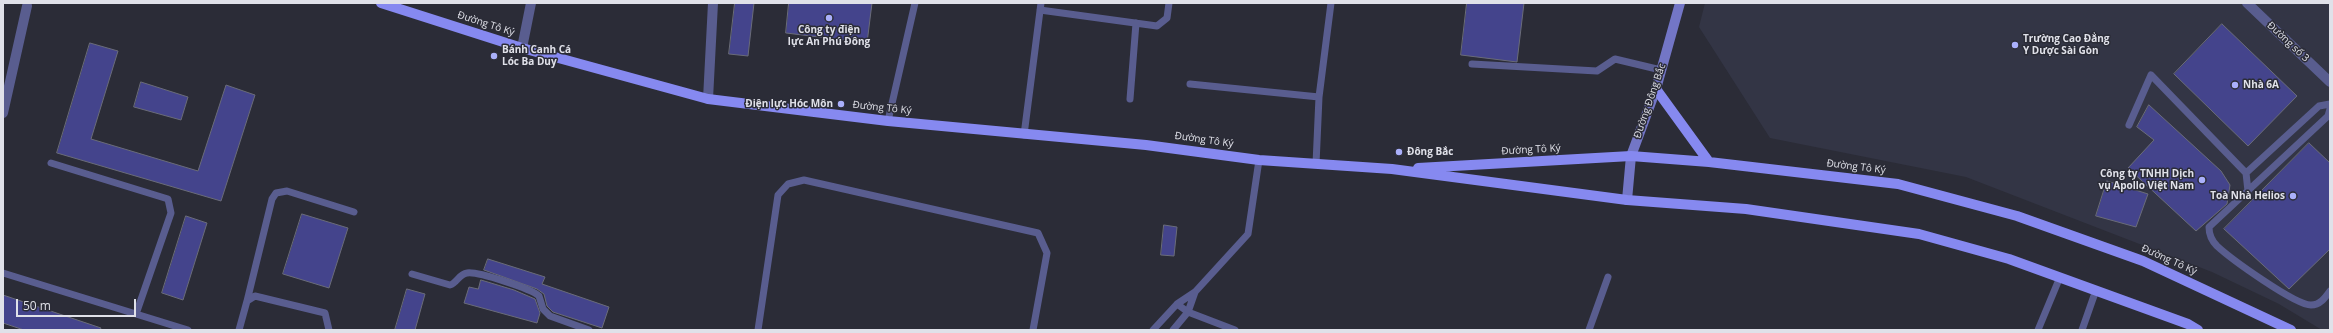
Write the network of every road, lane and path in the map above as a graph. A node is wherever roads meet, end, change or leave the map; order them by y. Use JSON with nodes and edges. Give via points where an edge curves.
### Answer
{"nodes":[{"id":1,"x":381,"y":3,"type":"edge"},
{"id":2,"x":532,"y":3,"type":"edge"},
{"id":3,"x":713,"y":3,"type":"edge"},
{"id":4,"x":915,"y":3,"type":"edge"},
{"id":5,"x":1169,"y":3,"type":"edge"},
{"id":6,"x":1331,"y":3,"type":"edge"},
{"id":7,"x":1680,"y":3,"type":"edge"},
{"id":8,"x":2247,"y":3,"type":"edge"},
{"id":9,"x":27,"y":6,"type":"dead end"},
{"id":10,"x":1041,"y":6,"type":"edge"},
{"id":11,"x":1136,"y":23,"type":"junction"},
{"id":12,"x":522,"y":48,"type":"junction"},
{"id":13,"x":1472,"y":64,"type":"dead end"},
{"id":14,"x":1661,"y":70,"type":"junction"},
{"id":15,"x":2330,"y":82,"type":"edge"},
{"id":16,"x":1190,"y":84,"type":"dead end"},
{"id":17,"x":1656,"y":89,"type":"junction"},
{"id":18,"x":1319,"y":97,"type":"junction"},
{"id":19,"x":1130,"y":99,"type":"dead end"},
{"id":20,"x":708,"y":100,"type":"junction"},
{"id":21,"x":2330,"y":104,"type":"edge"},
{"id":22,"x":2330,"y":109,"type":"edge"},
{"id":23,"x":3,"y":113,"type":"edge"},
{"id":24,"x":888,"y":121,"type":"junction"},
{"id":25,"x":2129,"y":125,"type":"dead end"},
{"id":26,"x":1024,"y":135,"type":"junction"},
{"id":27,"x":1631,"y":156,"type":"junction"},
{"id":28,"x":1259,"y":160,"type":"junction"},
{"id":29,"x":1709,"y":162,"type":"junction"},
{"id":30,"x":51,"y":163,"type":"dead end"},
{"id":31,"x":1316,"y":164,"type":"junction"},
{"id":32,"x":1392,"y":169,"type":"junction"},
{"id":33,"x":2246,"y":173,"type":"junction"},
{"id":34,"x":2248,"y":191,"type":"junction"},
{"id":35,"x":1627,"y":200,"type":"junction"},
{"id":36,"x":354,"y":212,"type":"dead end"},
{"id":37,"x":3,"y":273,"type":"edge"},
{"id":38,"x":412,"y":274,"type":"dead end"},
{"id":39,"x":1608,"y":277,"type":"dead end"},
{"id":40,"x":2060,"y":277,"type":"junction"},
{"id":41,"x":2096,"y":290,"type":"junction"},
{"id":42,"x":2330,"y":291,"type":"edge"},
{"id":43,"x":1196,"y":292,"type":"junction"},
{"id":44,"x":247,"y":301,"type":"junction"},
{"id":45,"x":1177,"y":304,"type":"junction"},
{"id":46,"x":1188,"y":312,"type":"junction"},
{"id":47,"x":136,"y":314,"type":"junction"},
{"id":48,"x":2187,"y":327,"type":"edge"},
{"id":49,"x":188,"y":330,"type":"edge"},
{"id":50,"x":238,"y":330,"type":"edge"},
{"id":51,"x":329,"y":330,"type":"edge"},
{"id":52,"x":589,"y":330,"type":"edge"},
{"id":53,"x":758,"y":330,"type":"edge"},
{"id":54,"x":1033,"y":330,"type":"edge"},
{"id":55,"x":1153,"y":330,"type":"edge"},
{"id":56,"x":1173,"y":330,"type":"edge"},
{"id":57,"x":1235,"y":330,"type":"edge"},
{"id":58,"x":1589,"y":330,"type":"edge"},
{"id":59,"x":2038,"y":330,"type":"edge"},
{"id":60,"x":2082,"y":330,"type":"edge"},
{"id":61,"x":2198,"y":330,"type":"edge"},
{"id":62,"x":2291,"y":330,"type":"edge"}],
"edges":[{"from":1,"to":12,"type":"main road","name":"Đường Tô Ký"},
{"from":2,"to":12,"type":"street"},
{"from":3,"to":20,"type":"street"},
{"from":4,"to":24,"type":"lane"},
{"from":5,"to":11,"type":"lane","via":[[1167,18],[1157,26]]},
{"from":6,"to":18,"type":"lane"},
{"from":7,"to":14,"type":"street","name":"Đường Đông Bắc"},
{"from":8,"to":15,"type":"street","name":"Đường số 3"},
{"from":9,"to":23,"type":"street"},
{"from":10,"to":11,"type":"lane"},
{"from":10,"to":26,"type":"lane"},
{"from":11,"to":19,"type":"lane"},
{"from":12,"to":20,"type":"main road","name":"Đường Tô Ký"},
{"from":13,"to":14,"type":"lane","via":[[1597,71],[1616,59]]},
{"from":14,"to":17,"type":"street","name":"Đường Đông Bắc"},
{"from":16,"to":18,"type":"lane"},
{"from":17,"to":27,"type":"street","name":"Đường Đông Bắc"},
{"from":17,"to":29,"type":"main road"},
{"from":18,"to":31,"type":"lane"},
{"from":20,"to":24,"type":"main road","name":"Đường Tô Ký"},
{"from":21,"to":33,"type":"lane","via":[[2319,106]]},
{"from":22,"to":34,"type":"lane","via":[[2328,116]]},
{"from":24,"to":26,"type":"main road","name":"Đường Tô Ký"},
{"from":25,"to":33,"type":"lane","via":[[2151,75]]},
{"from":26,"to":28,"type":"main road","name":"Đường Tô Ký","via":[[1146,145]]},
{"from":27,"to":29,"type":"main road","name":"Đường Tô Ký"},
{"from":27,"to":32,"type":"main road","name":"Đường Tô Ký"},
{"from":27,"to":35,"type":"street","name":"Đường Đông Bắc"},
{"from":28,"to":31,"type":"main road","name":"Đường Tô Ký"},
{"from":28,"to":43,"type":"lane","via":[[1248,234]]},
{"from":29,"to":62,"type":"main road","name":"Đường Tô Ký","via":[[1898,184],[2017,216],[2143,261]]},
{"from":30,"to":47,"type":"lane","via":[[168,199],[171,213]]},
{"from":31,"to":32,"type":"main road","name":"Đường Tô Ký"},
{"from":32,"to":35,"type":"main road","name":"Đường Tô Ký"},
{"from":33,"to":34,"type":"lane"},
{"from":34,"to":42,"type":"lane","via":[[2209,228],[2209,235],[2217,246],[2263,280],[2299,302],[2311,305],[2321,303]]},
{"from":35,"to":40,"type":"main road","name":"Đường Tô Ký","via":[[1746,208],[1919,234],[2009,259]]},
{"from":36,"to":44,"type":"lane","via":[[287,191],[276,193],[272,199]]},
{"from":37,"to":47,"type":"lane"},
{"from":38,"to":52,"type":"lane","via":[[450,285],[465,274],[476,274],[519,287],[536,293],[543,309],[550,316]]},
{"from":39,"to":58,"type":"lane"},
{"from":40,"to":41,"type":"main road","name":"Đường Tô Ký"},
{"from":40,"to":59,"type":"lane"},
{"from":41,"to":48,"type":"main road","name":"Đường Tô Ký"},
{"from":41,"to":60,"type":"lane"},
{"from":43,"to":45,"type":"lane"},
{"from":43,"to":46,"type":"lane"},
{"from":44,"to":50,"type":"lane"},
{"from":44,"to":51,"type":"lane","via":[[255,296],[325,313]]},
{"from":45,"to":46,"type":"lane"},
{"from":45,"to":55,"type":"lane"},
{"from":46,"to":56,"type":"lane"},
{"from":46,"to":57,"type":"lane"},
{"from":47,"to":49,"type":"lane"},
{"from":48,"to":61,"type":"main road","name":"Đường Tô Ký"},
{"from":53,"to":54,"type":"lane","via":[[778,195],[788,184],[804,180],[1038,233],[1047,252]]}]}
